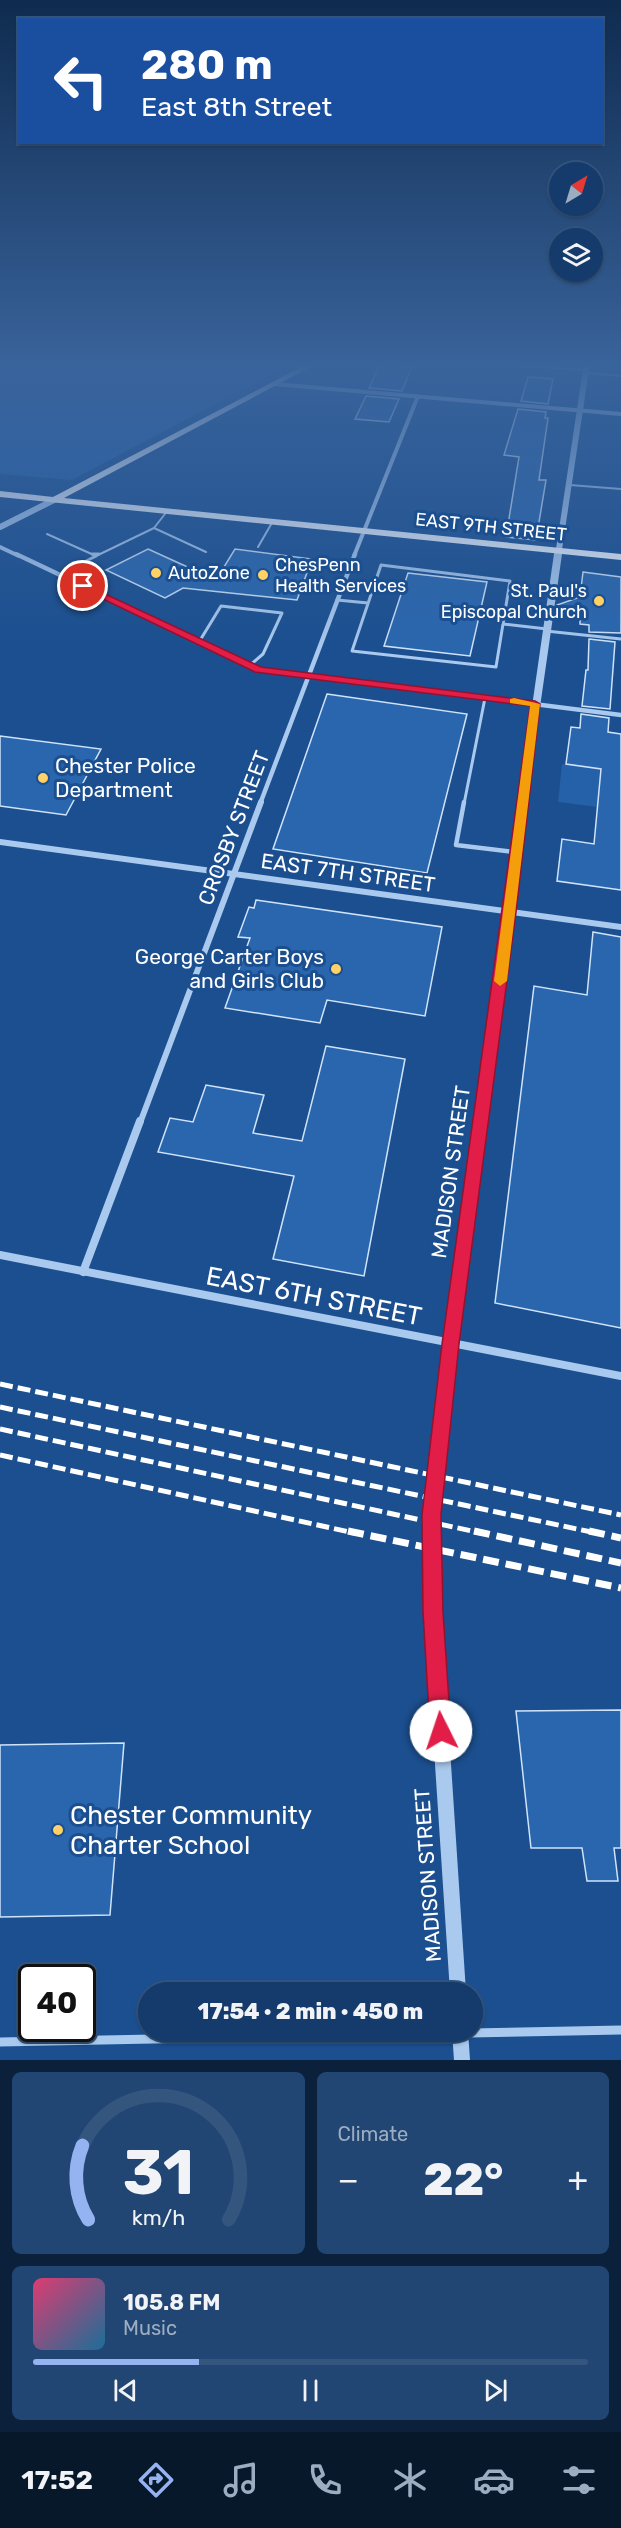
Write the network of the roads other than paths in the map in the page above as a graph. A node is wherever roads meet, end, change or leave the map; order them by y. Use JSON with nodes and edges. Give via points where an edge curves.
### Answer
{"nodes":[{"id":1,"x":132,"y":459,"type":"edge"},
{"id":2,"x":393,"y":459,"type":"edge"},
{"id":3,"x":573,"y":459,"type":"edge"},
{"id":4,"x":570,"y":485,"type":"junction"},
{"id":5,"x":621,"y":489,"type":"edge"},
{"id":6,"x":0,"y":494,"type":"edge"},
{"id":7,"x":56,"y":499,"type":"junction"},
{"id":8,"x":168,"y":510,"type":"junction"},
{"id":9,"x":273,"y":521,"type":"junction"},
{"id":10,"x":0,"y":526,"type":"edge"},
{"id":11,"x":154,"y":528,"type":"junction"},
{"id":12,"x":364,"y":531,"type":"junction"},
{"id":13,"x":47,"y":534,"type":"dead end"},
{"id":14,"x":0,"y":547,"type":"edge"},
{"id":15,"x":258,"y":547,"type":"dead end"},
{"id":16,"x":558,"y":551,"type":"junction"},
{"id":17,"x":206,"y":552,"type":"dead end"},
{"id":18,"x":96,"y":556,"type":"junction"},
{"id":19,"x":621,"y":557,"type":"edge"},
{"id":20,"x":59,"y":575,"type":"junction"},
{"id":21,"x":337,"y":600,"type":"junction"},
{"id":22,"x":368,"y":603,"type":"junction"},
{"id":23,"x":503,"y":624,"type":"junction"},
{"id":24,"x":547,"y":630,"type":"junction"},
{"id":25,"x":621,"y":639,"type":"edge"},
{"id":26,"x":199,"y":642,"type":"junction"},
{"id":27,"x":249,"y":666,"type":"junction"},
{"id":28,"x":309,"y":676,"type":"junction"},
{"id":29,"x":484,"y":698,"type":"junction"},
{"id":30,"x":535,"y":704,"type":"junction"},
{"id":31,"x":621,"y":715,"type":"edge"},
{"id":32,"x":0,"y":842,"type":"edge"},
{"id":33,"x":517,"y":853,"type":"junction"},
{"id":34,"x":234,"y":874,"type":"junction"},
{"id":35,"x":510,"y":912,"type":"junction"},
{"id":36,"x":621,"y":927,"type":"edge"},
{"id":37,"x":0,"y":1255,"type":"edge"},
{"id":38,"x":83,"y":1272,"type":"junction"},
{"id":39,"x":450,"y":1344,"type":"junction"},
{"id":40,"x":621,"y":1377,"type":"edge"},
{"id":41,"x":457,"y":1982,"type":"edge"},
{"id":42,"x":621,"y":2030,"type":"edge"},
{"id":43,"x":483,"y":2031,"type":"edge"},
{"id":44,"x":138,"y":2039,"type":"edge"},
{"id":45,"x":0,"y":2042,"type":"edge"},
{"id":46,"x":461,"y":2042,"type":"edge"},
{"id":47,"x":462,"y":2060,"type":"edge"}],
"edges":[{"from":1,"to":7,"type":"main road"},
{"from":2,"to":12,"type":"street","name":"CROSBY STREET"},
{"from":3,"to":4,"type":"street","name":"MADISON STREET"},
{"from":4,"to":5,"type":"lane"},
{"from":4,"to":16,"type":"street","name":"MADISON STREET"},
{"from":6,"to":7,"type":"main road","name":"EAST 9TH STREET"},
{"from":7,"to":8,"type":"main road","name":"EAST 9TH STREET"},
{"from":7,"to":10,"type":"street"},
{"from":8,"to":9,"type":"main road","name":"EAST 9TH STREET"},
{"from":8,"to":11,"type":"lane"},
{"from":9,"to":12,"type":"main road","name":"EAST 9TH STREET"},
{"from":9,"to":15,"type":"lane"},
{"from":11,"to":17,"type":"lane"},
{"from":11,"to":18,"type":"lane"},
{"from":12,"to":16,"type":"main road","name":"EAST 9TH STREET"},
{"from":12,"to":21,"type":"street","name":"CROSBY STREET"},
{"from":13,"to":18,"type":"lane"},
{"from":14,"to":20,"type":"street"},
{"from":16,"to":19,"type":"main road","name":"EAST 9TH STREET"},
{"from":16,"to":24,"type":"street","name":"MADISON STREET"},
{"from":18,"to":20,"type":"lane"},
{"from":20,"to":26,"type":"street"},
{"from":21,"to":22,"type":"lane"},
{"from":21,"to":28,"type":"street","name":"CROSBY STREET"},
{"from":22,"to":23,"type":"lane","via":[[381,566],[510,581]]},
{"from":22,"to":23,"type":"lane","via":[[352,651],[496,667]]},
{"from":23,"to":24,"type":"lane"},
{"from":24,"to":25,"type":"lane"},
{"from":24,"to":30,"type":"street","name":"MADISON STREET"},
{"from":26,"to":27,"type":"street"},
{"from":26,"to":27,"type":"lane","via":[[221,606],[282,614],[263,654]]},
{"from":27,"to":28,"type":"street"},
{"from":28,"to":29,"type":"street"},
{"from":28,"to":34,"type":"street","name":"CROSBY STREET"},
{"from":29,"to":30,"type":"street"},
{"from":29,"to":33,"type":"lane","via":[[456,845]]},
{"from":30,"to":31,"type":"street"},
{"from":30,"to":33,"type":"street","name":"MADISON STREET"},
{"from":32,"to":34,"type":"street","name":"EAST 7TH STREET"},
{"from":33,"to":35,"type":"street","name":"MADISON STREET"},
{"from":34,"to":35,"type":"street","name":"EAST 7TH STREET"},
{"from":34,"to":38,"type":"street","name":"CROSBY STREET"},
{"from":35,"to":36,"type":"street","name":"EAST 7TH STREET"},
{"from":35,"to":39,"type":"street","name":"MADISON STREET"},
{"from":37,"to":38,"type":"street","name":"EAST 6TH STREET"},
{"from":38,"to":39,"type":"street","name":"EAST 6TH STREET"},
{"from":39,"to":40,"type":"street","name":"EAST 6TH STREET"},
{"from":39,"to":41,"type":"street","name":"MADISON STREET","via":[[431,1515],[433,1612]]},
{"from":42,"to":43,"type":"street"},
{"from":44,"to":45,"type":"street"},
{"from":46,"to":47,"type":"street"}]}
